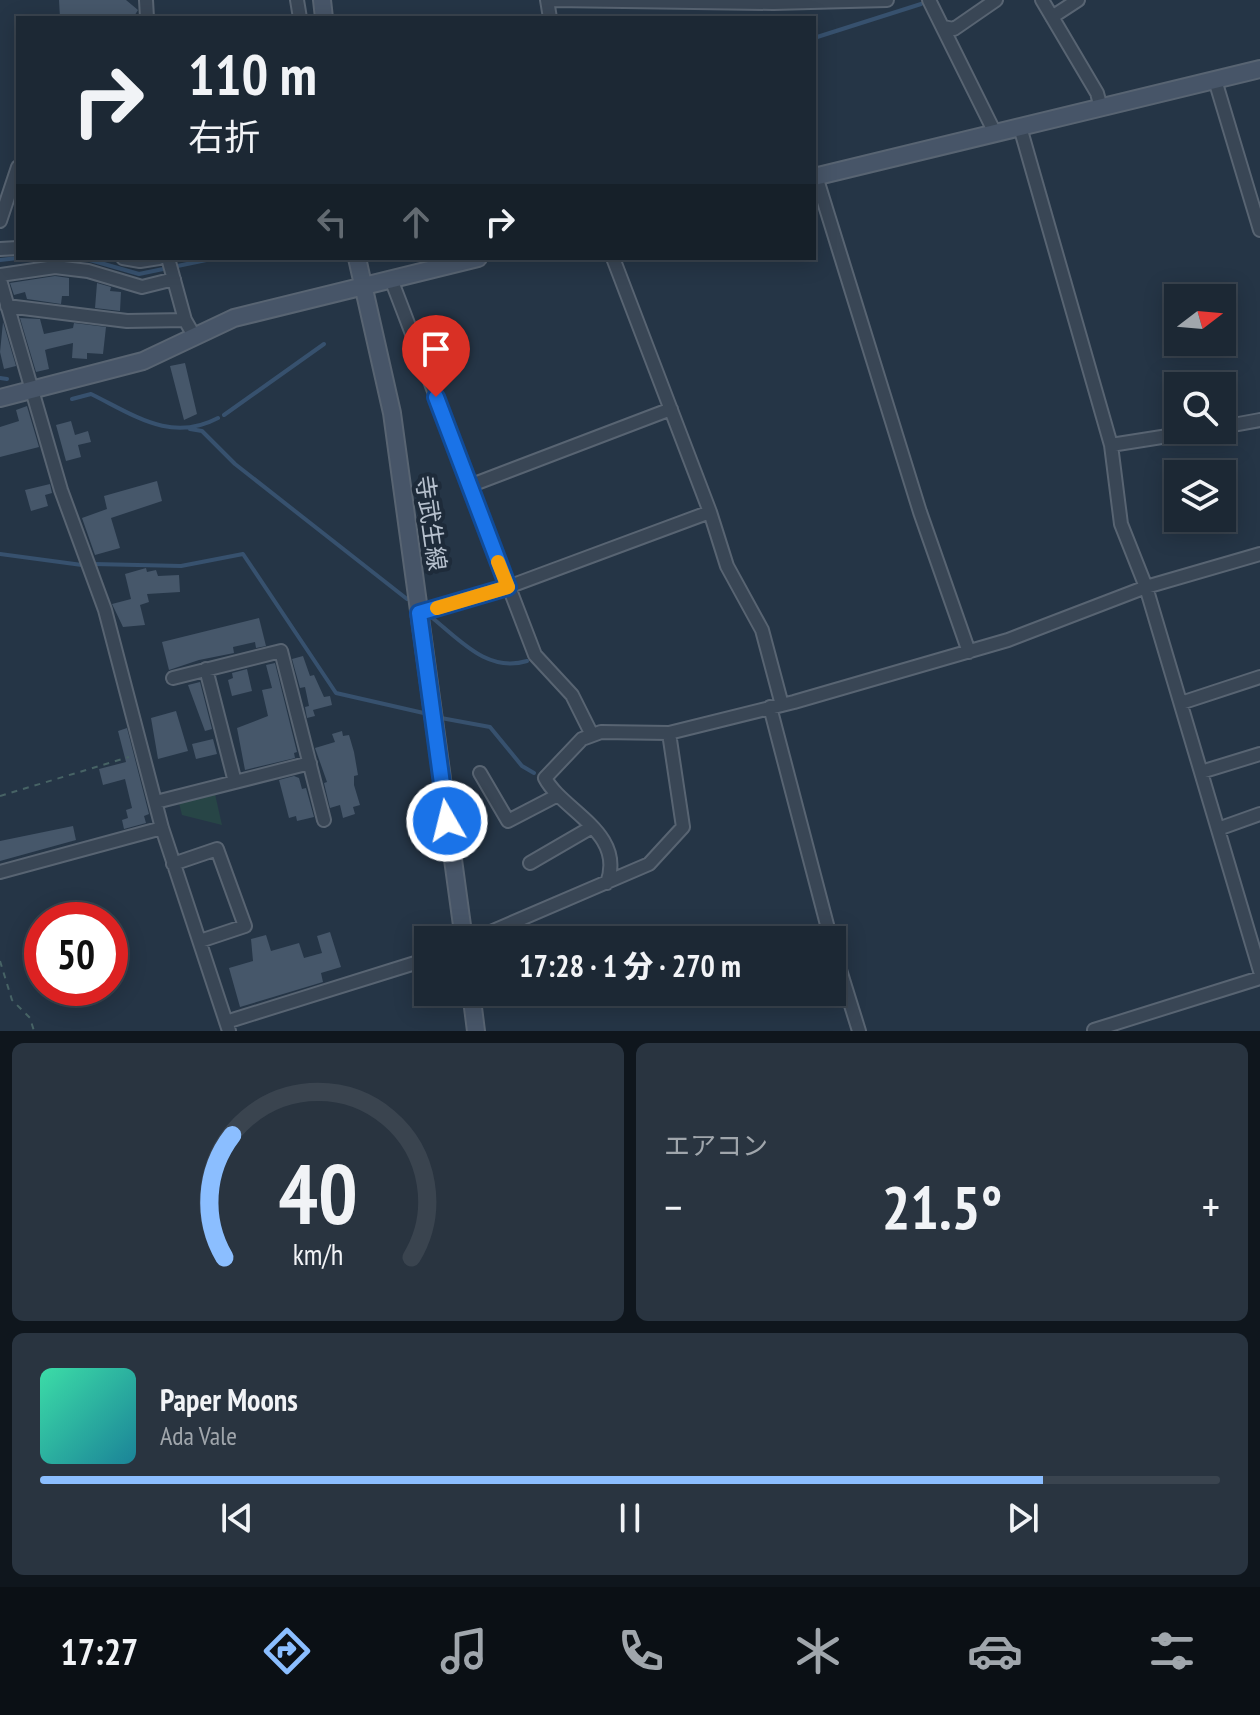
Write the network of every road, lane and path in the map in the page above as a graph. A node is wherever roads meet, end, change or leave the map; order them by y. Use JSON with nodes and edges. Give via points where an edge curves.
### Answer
{"nodes":[{"id":1,"x":554,"y":0,"type":"edge"},
{"id":2,"x":887,"y":0,"type":"edge"},
{"id":3,"x":929,"y":0,"type":"edge"},
{"id":4,"x":996,"y":0,"type":"edge"},
{"id":5,"x":1042,"y":0,"type":"edge"},
{"id":6,"x":1078,"y":0,"type":"edge"},
{"id":7,"x":1052,"y":17,"type":"junction"},
{"id":8,"x":943,"y":27,"type":"junction"},
{"id":9,"x":1260,"y":69,"type":"edge"},
{"id":10,"x":1215,"y":80,"type":"junction"},
{"id":11,"x":1101,"y":108,"type":"junction"},
{"id":12,"x":1020,"y":127,"type":"junction"},
{"id":13,"x":995,"y":133,"type":"junction"},
{"id":14,"x":16,"y":173,"type":"edge"},
{"id":15,"x":816,"y":177,"type":"edge"},
{"id":16,"x":816,"y":180,"type":"edge"},
{"id":17,"x":0,"y":221,"type":"edge"},
{"id":18,"x":1260,"y":230,"type":"edge"},
{"id":19,"x":165,"y":260,"type":"edge"},
{"id":20,"x":357,"y":260,"type":"edge"},
{"id":21,"x":470,"y":260,"type":"edge"},
{"id":22,"x":614,"y":260,"type":"edge"},
{"id":23,"x":0,"y":278,"type":"edge"},
{"id":24,"x":173,"y":278,"type":"junction"},
{"id":25,"x":391,"y":279,"type":"junction"},
{"id":26,"x":363,"y":287,"type":"junction"},
{"id":27,"x":7,"y":306,"type":"junction"},
{"id":28,"x":189,"y":327,"type":"junction"},
{"id":29,"x":31,"y":390,"type":"junction"},
{"id":30,"x":0,"y":398,"type":"edge"},
{"id":31,"x":671,"y":409,"type":"junction"},
{"id":32,"x":1260,"y":420,"type":"edge"},
{"id":33,"x":1236,"y":424,"type":"edge"},
{"id":34,"x":1164,"y":437,"type":"edge"},
{"id":35,"x":1111,"y":445,"type":"junction"},
{"id":36,"x":469,"y":486,"type":"junction"},
{"id":37,"x":710,"y":512,"type":"junction"},
{"id":38,"x":1260,"y":554,"type":"edge"},
{"id":39,"x":508,"y":587,"type":"junction"},
{"id":40,"x":1146,"y":587,"type":"junction"},
{"id":41,"x":419,"y":613,"type":"junction"},
{"id":42,"x":969,"y":652,"type":"junction"},
{"id":43,"x":206,"y":669,"type":"junction"},
{"id":44,"x":1260,"y":677,"type":"edge"},
{"id":45,"x":173,"y":678,"type":"dead end"},
{"id":46,"x":1181,"y":703,"type":"junction"},
{"id":47,"x":776,"y":706,"type":"junction"},
{"id":48,"x":669,"y":733,"type":"junction"},
{"id":49,"x":592,"y":735,"type":"junction"},
{"id":50,"x":143,"y":753,"type":"junction"},
{"id":51,"x":1260,"y":754,"type":"edge"},
{"id":52,"x":310,"y":763,"type":"junction"},
{"id":53,"x":1201,"y":772,"type":"junction"},
{"id":54,"x":480,"y":773,"type":"dead end"},
{"id":55,"x":235,"y":782,"type":"junction"},
{"id":56,"x":558,"y":795,"type":"junction"},
{"id":57,"x":0,"y":796,"type":"edge"},
{"id":58,"x":156,"y":802,"type":"junction"},
{"id":59,"x":1260,"y":814,"type":"edge"},
{"id":60,"x":324,"y":820,"type":"dead end"},
{"id":61,"x":592,"y":827,"type":"junction"},
{"id":62,"x":162,"y":828,"type":"junction"},
{"id":63,"x":1218,"y":829,"type":"junction"},
{"id":64,"x":530,"y":863,"type":"dead end"},
{"id":65,"x":173,"y":864,"type":"junction"},
{"id":66,"x":0,"y":872,"type":"edge"},
{"id":67,"x":607,"y":883,"type":"junction"},
{"id":68,"x":462,"y":926,"type":"edge"},
{"id":69,"x":505,"y":926,"type":"edge"},
{"id":70,"x":827,"y":926,"type":"edge"},
{"id":71,"x":200,"y":941,"type":"junction"},
{"id":72,"x":0,"y":961,"type":"edge"},
{"id":73,"x":414,"y":964,"type":"edge"},
{"id":74,"x":1260,"y":971,"type":"edge"},
{"id":75,"x":1260,"y":978,"type":"edge"},
{"id":76,"x":846,"y":990,"type":"edge"},
{"id":77,"x":473,"y":1006,"type":"edge"},
{"id":78,"x":227,"y":1026,"type":"edge"},
{"id":79,"x":1094,"y":1030,"type":"edge"},
{"id":80,"x":34,"y":1031,"type":"edge"},
{"id":81,"x":476,"y":1031,"type":"edge"},
{"id":82,"x":859,"y":1031,"type":"edge"}],
"edges":[{"from":1,"to":2,"type":"street"},
{"from":3,"to":8,"type":"street"},
{"from":4,"to":8,"type":"street","via":[[954,29]]},
{"from":5,"to":7,"type":"street"},
{"from":6,"to":7,"type":"street"},
{"from":7,"to":11,"type":"street"},
{"from":8,"to":13,"type":"street"},
{"from":9,"to":10,"type":"street"},
{"from":10,"to":11,"type":"street"},
{"from":10,"to":18,"type":"street"},
{"from":11,"to":12,"type":"street"},
{"from":12,"to":13,"type":"street"},
{"from":12,"to":35,"type":"street"},
{"from":13,"to":15,"type":"street"},
{"from":14,"to":17,"type":"street"},
{"from":16,"to":42,"type":"street"},
{"from":19,"to":24,"type":"street"},
{"from":20,"to":26,"type":"street","name":"寺武生線"},
{"from":21,"to":25,"type":"street"},
{"from":22,"to":31,"type":"street"},
{"from":23,"to":24,"type":"street","via":[[55,267],[142,287]]},
{"from":23,"to":27,"type":"street"},
{"from":24,"to":28,"type":"street"},
{"from":25,"to":26,"type":"street"},
{"from":25,"to":36,"type":"street"},
{"from":26,"to":28,"type":"street"},
{"from":26,"to":41,"type":"street","name":"寺武生線","via":[[392,413]]},
{"from":27,"to":28,"type":"street"},
{"from":27,"to":29,"type":"street"},
{"from":28,"to":29,"type":"street","via":[[143,361]]},
{"from":29,"to":30,"type":"street"},
{"from":29,"to":50,"type":"street","via":[[105,610]]},
{"from":31,"to":36,"type":"street"},
{"from":31,"to":37,"type":"street"},
{"from":32,"to":33,"type":"street"},
{"from":34,"to":35,"type":"street"},
{"from":35,"to":40,"type":"street","via":[[1121,524]]},
{"from":36,"to":39,"type":"street"},
{"from":37,"to":39,"type":"street"},
{"from":37,"to":47,"type":"street","via":[[730,574],[762,630]]},
{"from":38,"to":40,"type":"street"},
{"from":39,"to":41,"type":"street"},
{"from":39,"to":49,"type":"street","via":[[537,659],[572,695]]},
{"from":40,"to":42,"type":"street"},
{"from":40,"to":46,"type":"street"},
{"from":41,"to":68,"type":"street","name":"寺武生線"},
{"from":42,"to":47,"type":"street"},
{"from":43,"to":45,"type":"street"},
{"from":43,"to":52,"type":"street","via":[[281,651]]},
{"from":43,"to":55,"type":"street"},
{"from":44,"to":46,"type":"street"},
{"from":46,"to":53,"type":"street"},
{"from":47,"to":48,"type":"street"},
{"from":47,"to":70,"type":"street"},
{"from":48,"to":49,"type":"street","via":[[620,730]]},
{"from":48,"to":67,"type":"street","via":[[683,827],[649,864]]},
{"from":49,"to":56,"type":"street","via":[[545,778]]},
{"from":50,"to":57,"type":"path"},
{"from":50,"to":58,"type":"street"},
{"from":51,"to":53,"type":"street"},
{"from":52,"to":55,"type":"street"},
{"from":52,"to":60,"type":"street"},
{"from":53,"to":63,"type":"street"},
{"from":54,"to":56,"type":"street","via":[[508,821]]},
{"from":55,"to":58,"type":"street"},
{"from":56,"to":61,"type":"street"},
{"from":58,"to":62,"type":"street"},
{"from":59,"to":63,"type":"street"},
{"from":61,"to":64,"type":"street"},
{"from":61,"to":67,"type":"street","via":[[609,856]]},
{"from":62,"to":65,"type":"street"},
{"from":62,"to":66,"type":"street"},
{"from":63,"to":74,"type":"street"},
{"from":65,"to":71,"type":"street"},
{"from":65,"to":71,"type":"street","via":[[217,849],[245,926]]},
{"from":67,"to":69,"type":"street"},
{"from":71,"to":78,"type":"street"},
{"from":72,"to":80,"type":"path","via":[[12,1000],[30,1018]]},
{"from":73,"to":78,"type":"street"},
{"from":75,"to":79,"type":"street"},
{"from":76,"to":82,"type":"street"},
{"from":77,"to":81,"type":"street"}]}
